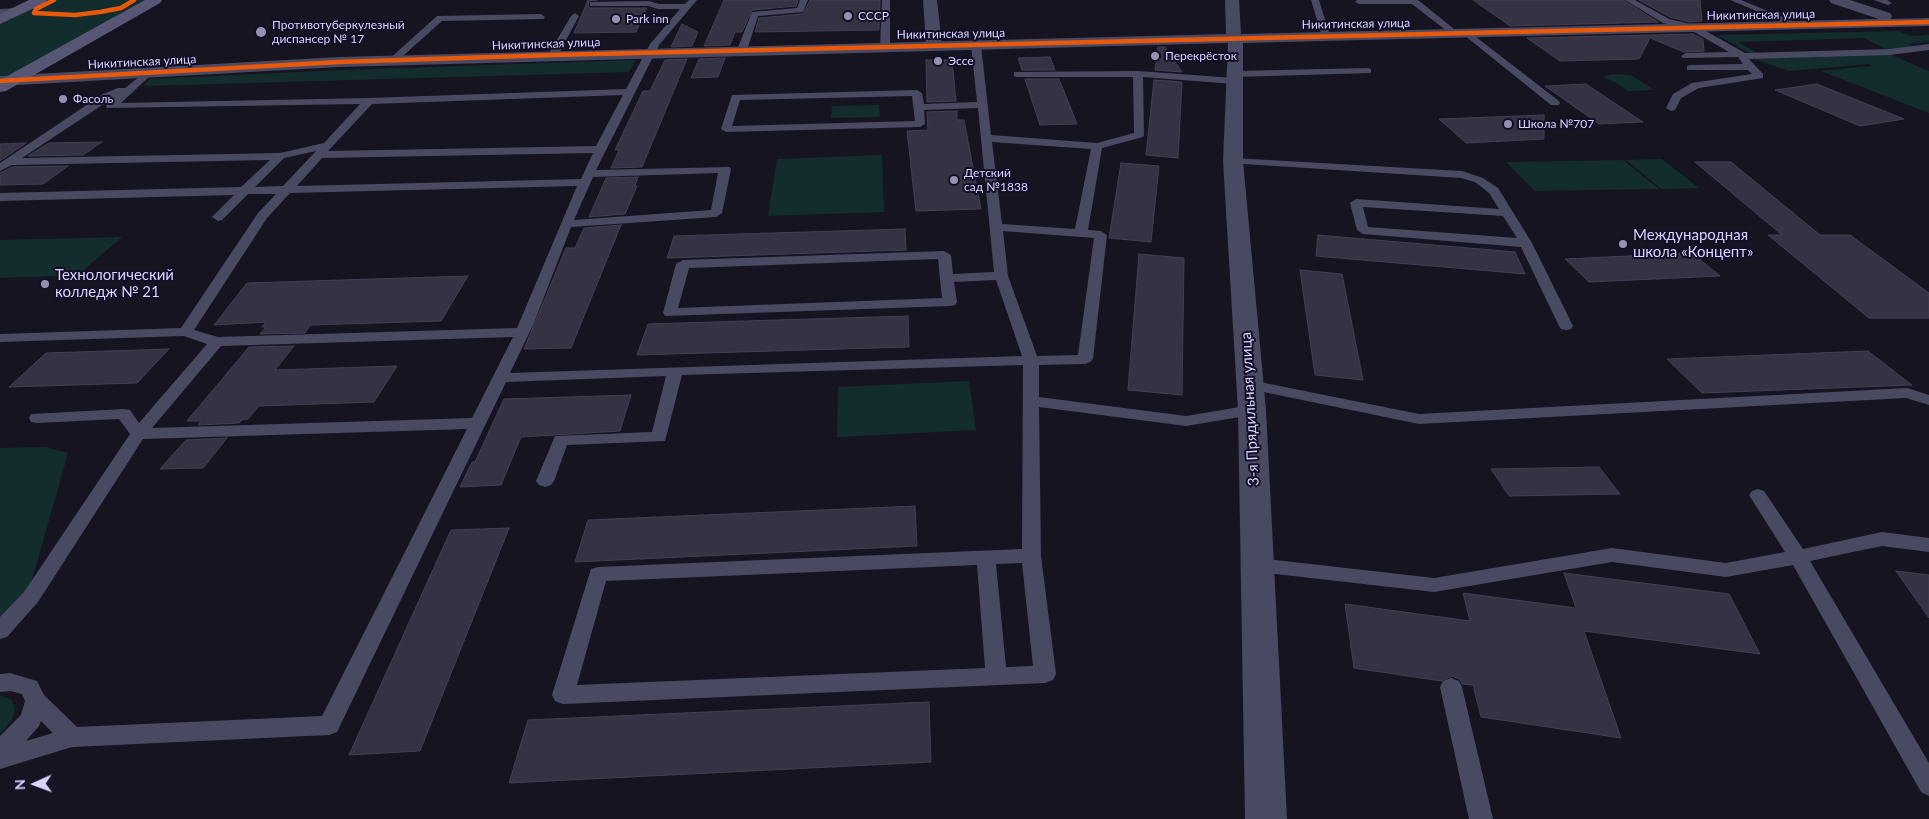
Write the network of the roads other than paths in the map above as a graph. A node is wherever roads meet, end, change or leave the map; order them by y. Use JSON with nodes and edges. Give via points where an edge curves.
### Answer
{"nodes":[{"id":1,"x":40,"y":0,"type":"edge"},
{"id":2,"x":155,"y":0,"type":"edge"},
{"id":3,"x":804,"y":0,"type":"edge"},
{"id":4,"x":886,"y":0,"type":"edge"},
{"id":5,"x":930,"y":0,"type":"edge"},
{"id":6,"x":1232,"y":0,"type":"edge"},
{"id":7,"x":1316,"y":0,"type":"edge"},
{"id":8,"x":1629,"y":0,"type":"edge"},
{"id":9,"x":1734,"y":0,"type":"edge"},
{"id":10,"x":1836,"y":0,"type":"edge"},
{"id":11,"x":1878,"y":0,"type":"edge"},
{"id":12,"x":1414,"y":1,"type":"edge"},
{"id":13,"x":1359,"y":2,"type":"dead end"},
{"id":14,"x":691,"y":3,"type":"edge"},
{"id":15,"x":1888,"y":3,"type":"dead end"},
{"id":16,"x":593,"y":4,"type":"dead end"},
{"id":17,"x":18,"y":11,"type":"junction"},
{"id":18,"x":0,"y":12,"type":"edge"},
{"id":19,"x":575,"y":16,"type":"dead end"},
{"id":20,"x":1929,"y":16,"type":"edge"},
{"id":21,"x":541,"y":17,"type":"dead end"},
{"id":22,"x":0,"y":20,"type":"edge"},
{"id":23,"x":1929,"y":22,"type":"edge"},
{"id":24,"x":1904,"y":23,"type":"junction"},
{"id":25,"x":1798,"y":25,"type":"junction"},
{"id":26,"x":1692,"y":28,"type":"junction"},
{"id":27,"x":1929,"y":31,"type":"edge"},
{"id":28,"x":1461,"y":33,"type":"junction"},
{"id":29,"x":1326,"y":36,"type":"junction"},
{"id":30,"x":1234,"y":38,"type":"junction"},
{"id":31,"x":934,"y":45,"type":"junction"},
{"id":32,"x":976,"y":45,"type":"junction"},
{"id":33,"x":885,"y":47,"type":"junction"},
{"id":34,"x":1929,"y":47,"type":"edge"},
{"id":35,"x":742,"y":50,"type":"junction"},
{"id":36,"x":650,"y":53,"type":"junction"},
{"id":37,"x":553,"y":55,"type":"junction"},
{"id":38,"x":1741,"y":55,"type":"junction"},
{"id":39,"x":1686,"y":56,"type":"dead end"},
{"id":40,"x":392,"y":61,"type":"junction"},
{"id":41,"x":1750,"y":67,"type":"junction"},
{"id":42,"x":1690,"y":68,"type":"dead end"},
{"id":43,"x":1368,"y":71,"type":"dead end"},
{"id":44,"x":148,"y":73,"type":"junction"},
{"id":45,"x":1017,"y":74,"type":"dead end"},
{"id":46,"x":1138,"y":74,"type":"junction"},
{"id":47,"x":1235,"y":77,"type":"junction"},
{"id":48,"x":4,"y":83,"type":"edge"},
{"id":49,"x":134,"y":84,"type":"junction"},
{"id":50,"x":630,"y":92,"type":"junction"},
{"id":51,"x":369,"y":101,"type":"junction"},
{"id":52,"x":1555,"y":104,"type":"dead end"},
{"id":53,"x":982,"y":105,"type":"junction"},
{"id":54,"x":919,"y":107,"type":"junction"},
{"id":55,"x":1671,"y":108,"type":"dead end"},
{"id":56,"x":986,"y":138,"type":"junction"},
{"id":57,"x":328,"y":145,"type":"junction"},
{"id":58,"x":1097,"y":146,"type":"junction"},
{"id":59,"x":600,"y":149,"type":"junction"},
{"id":60,"x":318,"y":155,"type":"junction"},
{"id":61,"x":280,"y":156,"type":"junction"},
{"id":62,"x":1233,"y":161,"type":"junction"},
{"id":63,"x":5,"y":165,"type":"edge"},
{"id":64,"x":587,"y":178,"type":"junction"},
{"id":65,"x":287,"y":190,"type":"junction"},
{"id":66,"x":246,"y":191,"type":"junction"},
{"id":67,"x":0,"y":197,"type":"edge"},
{"id":68,"x":1507,"y":213,"type":"junction"},
{"id":69,"x":218,"y":217,"type":"dead end"},
{"id":70,"x":566,"y":224,"type":"junction"},
{"id":71,"x":996,"y":226,"type":"junction"},
{"id":72,"x":1081,"y":233,"type":"junction"},
{"id":73,"x":1526,"y":244,"type":"junction"},
{"id":74,"x":1001,"y":276,"type":"junction"},
{"id":75,"x":947,"y":278,"type":"junction"},
{"id":76,"x":1566,"y":326,"type":"dead end"},
{"id":77,"x":185,"y":332,"type":"junction"},
{"id":78,"x":523,"y":332,"type":"junction"},
{"id":79,"x":0,"y":338,"type":"edge"},
{"id":80,"x":217,"y":342,"type":"junction"},
{"id":81,"x":1030,"y":360,"type":"junction"},
{"id":82,"x":675,"y":371,"type":"junction"},
{"id":83,"x":500,"y":378,"type":"junction"},
{"id":84,"x":1251,"y":398,"type":"junction"},
{"id":85,"x":1929,"y":400,"type":"edge"},
{"id":86,"x":1032,"y":402,"type":"junction"},
{"id":87,"x":37,"y":418,"type":"dead end"},
{"id":88,"x":478,"y":423,"type":"junction"},
{"id":89,"x":138,"y":434,"type":"junction"},
{"id":90,"x":545,"y":481,"type":"dead end"},
{"id":91,"x":1758,"y":496,"type":"dead end"},
{"id":92,"x":1929,"y":545,"type":"edge"},
{"id":93,"x":1032,"y":556,"type":"junction"},
{"id":94,"x":1798,"y":557,"type":"junction"},
{"id":95,"x":986,"y":558,"type":"junction"},
{"id":96,"x":1258,"y":565,"type":"junction"},
{"id":97,"x":0,"y":631,"type":"edge"},
{"id":98,"x":996,"y":676,"type":"junction"},
{"id":99,"x":3,"y":681,"type":"edge"},
{"id":100,"x":1451,"y":687,"type":"dead end"},
{"id":101,"x":36,"y":701,"type":"junction"},
{"id":102,"x":72,"y":737,"type":"junction"},
{"id":103,"x":0,"y":749,"type":"edge"},
{"id":104,"x":0,"y":759,"type":"edge"},
{"id":105,"x":1929,"y":785,"type":"edge"},
{"id":106,"x":1266,"y":819,"type":"edge"},
{"id":107,"x":1481,"y":819,"type":"edge"}],
"edges":[{"from":1,"to":17,"type":"main road"},
{"from":2,"to":48,"type":"main road"},
{"from":3,"to":35,"type":"lane","via":[[800,10],[755,14]]},
{"from":4,"to":33,"type":"lane"},
{"from":5,"to":31,"type":"street"},
{"from":6,"to":30,"type":"street","name":"3-я Прядильная улица"},
{"from":7,"to":29,"type":"lane"},
{"from":8,"to":26,"type":"lane","via":[[1666,21]]},
{"from":9,"to":25,"type":"lane"},
{"from":10,"to":24,"type":"street"},
{"from":11,"to":15,"type":"lane"},
{"from":12,"to":13,"type":"lane"},
{"from":12,"to":28,"type":"lane"},
{"from":14,"to":16,"type":"lane","via":[[658,6],[649,3]]},
{"from":14,"to":36,"type":"lane"},
{"from":17,"to":18,"type":"lane"},
{"from":17,"to":22,"type":"main road"},
{"from":19,"to":37,"type":"lane"},
{"from":20,"to":24,"type":"street","via":[[1916,17]]},
{"from":21,"to":40,"type":"lane","via":[[440,18]]},
{"from":23,"to":24,"type":"street"},
{"from":24,"to":25,"type":"street","name":"Никитинская улица"},
{"from":24,"to":27,"type":"street"},
{"from":25,"to":26,"type":"street","name":"Никитинская улица"},
{"from":26,"to":28,"type":"street","name":"Никитинская улица"},
{"from":26,"to":38,"type":"lane"},
{"from":28,"to":29,"type":"street","name":"Никитинская улица"},
{"from":28,"to":52,"type":"lane"},
{"from":29,"to":30,"type":"street","name":"Никитинская улица"},
{"from":30,"to":32,"type":"street","name":"Никитинская улица"},
{"from":30,"to":47,"type":"street","name":"3-я Прядильная улица"},
{"from":31,"to":32,"type":"street","name":"Никитинская улица"},
{"from":31,"to":33,"type":"street","name":"Никитинская улица"},
{"from":32,"to":53,"type":"lane"},
{"from":33,"to":35,"type":"street","name":"Никитинская улица"},
{"from":34,"to":38,"type":"lane","via":[[1890,52]]},
{"from":35,"to":36,"type":"street","name":"Никитинская улица"},
{"from":36,"to":37,"type":"street","name":"Никитинская улица"},
{"from":36,"to":50,"type":"lane"},
{"from":37,"to":40,"type":"street","name":"Никитинская улица"},
{"from":38,"to":39,"type":"lane"},
{"from":38,"to":41,"type":"lane"},
{"from":40,"to":44,"type":"street","name":"Никитинская улица"},
{"from":41,"to":42,"type":"lane"},
{"from":41,"to":55,"type":"lane","via":[[1760,76],[1696,85],[1677,96]]},
{"from":43,"to":47,"type":"lane"},
{"from":44,"to":48,"type":"street","name":"Никитинская улица"},
{"from":44,"to":49,"type":"lane"},
{"from":45,"to":46,"type":"lane"},
{"from":46,"to":47,"type":"lane"},
{"from":46,"to":58,"type":"lane","via":[[1139,135]]},
{"from":47,"to":62,"type":"street","name":"3-я Прядильная улица"},
{"from":49,"to":51,"type":"lane","via":[[111,106]]},
{"from":49,"to":63,"type":"lane","via":[[107,96]]},
{"from":50,"to":51,"type":"lane"},
{"from":50,"to":59,"type":"lane"},
{"from":51,"to":57,"type":"lane"},
{"from":53,"to":54,"type":"lane"},
{"from":53,"to":56,"type":"lane"},
{"from":54,"to":54,"type":"lane","via":[[920,124],[726,130],[736,97],[917,93]]},
{"from":56,"to":58,"type":"lane"},
{"from":56,"to":71,"type":"lane"},
{"from":57,"to":60,"type":"lane"},
{"from":57,"to":61,"type":"lane"},
{"from":58,"to":72,"type":"lane"},
{"from":59,"to":60,"type":"lane"},
{"from":59,"to":64,"type":"lane"},
{"from":60,"to":65,"type":"lane"},
{"from":61,"to":63,"type":"lane"},
{"from":61,"to":66,"type":"lane"},
{"from":62,"to":68,"type":"lane","via":[[1462,175],[1479,180],[1494,190]]},
{"from":62,"to":84,"type":"street","name":"3-я Прядильная улица"},
{"from":64,"to":65,"type":"lane"},
{"from":64,"to":70,"type":"lane"},
{"from":64,"to":70,"type":"lane","via":[[725,170],[716,213]]},
{"from":65,"to":66,"type":"lane"},
{"from":65,"to":77,"type":"lane","via":[[262,216]]},
{"from":66,"to":67,"type":"lane"},
{"from":66,"to":69,"type":"lane"},
{"from":68,"to":73,"type":"lane"},
{"from":68,"to":73,"type":"lane","via":[[1356,203],[1364,230]]},
{"from":70,"to":78,"type":"lane"},
{"from":71,"to":72,"type":"lane"},
{"from":71,"to":74,"type":"lane"},
{"from":72,"to":81,"type":"lane","via":[[1101,235],[1085,359]]},
{"from":73,"to":76,"type":"lane"},
{"from":74,"to":75,"type":"lane"},
{"from":74,"to":81,"type":"lane"},
{"from":75,"to":75,"type":"lane","via":[[950,302],[670,313],[683,264],[944,255]]},
{"from":77,"to":79,"type":"lane"},
{"from":77,"to":80,"type":"lane"},
{"from":78,"to":80,"type":"lane"},
{"from":78,"to":83,"type":"lane"},
{"from":80,"to":89,"type":"lane"},
{"from":81,"to":82,"type":"lane"},
{"from":81,"to":86,"type":"lane"},
{"from":82,"to":83,"type":"lane"},
{"from":82,"to":90,"type":"lane","via":[[659,437],[561,440]]},
{"from":83,"to":88,"type":"lane"},
{"from":84,"to":85,"type":"lane","via":[[1419,419],[1906,394]]},
{"from":84,"to":86,"type":"lane","via":[[1186,421]]},
{"from":84,"to":96,"type":"street","name":"3-я Прядильная улица"},
{"from":86,"to":93,"type":"lane"},
{"from":87,"to":89,"type":"lane","via":[[124,414]]},
{"from":88,"to":89,"type":"lane"},
{"from":88,"to":102,"type":"lane","via":[[329,725]]},
{"from":89,"to":97,"type":"lane","via":[[30,597]]},
{"from":91,"to":94,"type":"lane"},
{"from":92,"to":94,"type":"lane","via":[[1882,539]]},
{"from":93,"to":95,"type":"lane"},
{"from":93,"to":98,"type":"lane","via":[[1045,674]]},
{"from":94,"to":96,"type":"lane","via":[[1726,570],[1612,555],[1434,585]]},
{"from":94,"to":105,"type":"lane"},
{"from":95,"to":98,"type":"lane"},
{"from":95,"to":98,"type":"lane","via":[[598,574],[563,695]]},
{"from":96,"to":106,"type":"street","name":"3-я Прядильная улица"},
{"from":99,"to":101,"type":"lane","via":[[29,687]]},
{"from":100,"to":107,"type":"lane"},
{"from":101,"to":102,"type":"lane"},
{"from":101,"to":103,"type":"lane","via":[[30,718],[14,739]]},
{"from":102,"to":104,"type":"lane"}]}
